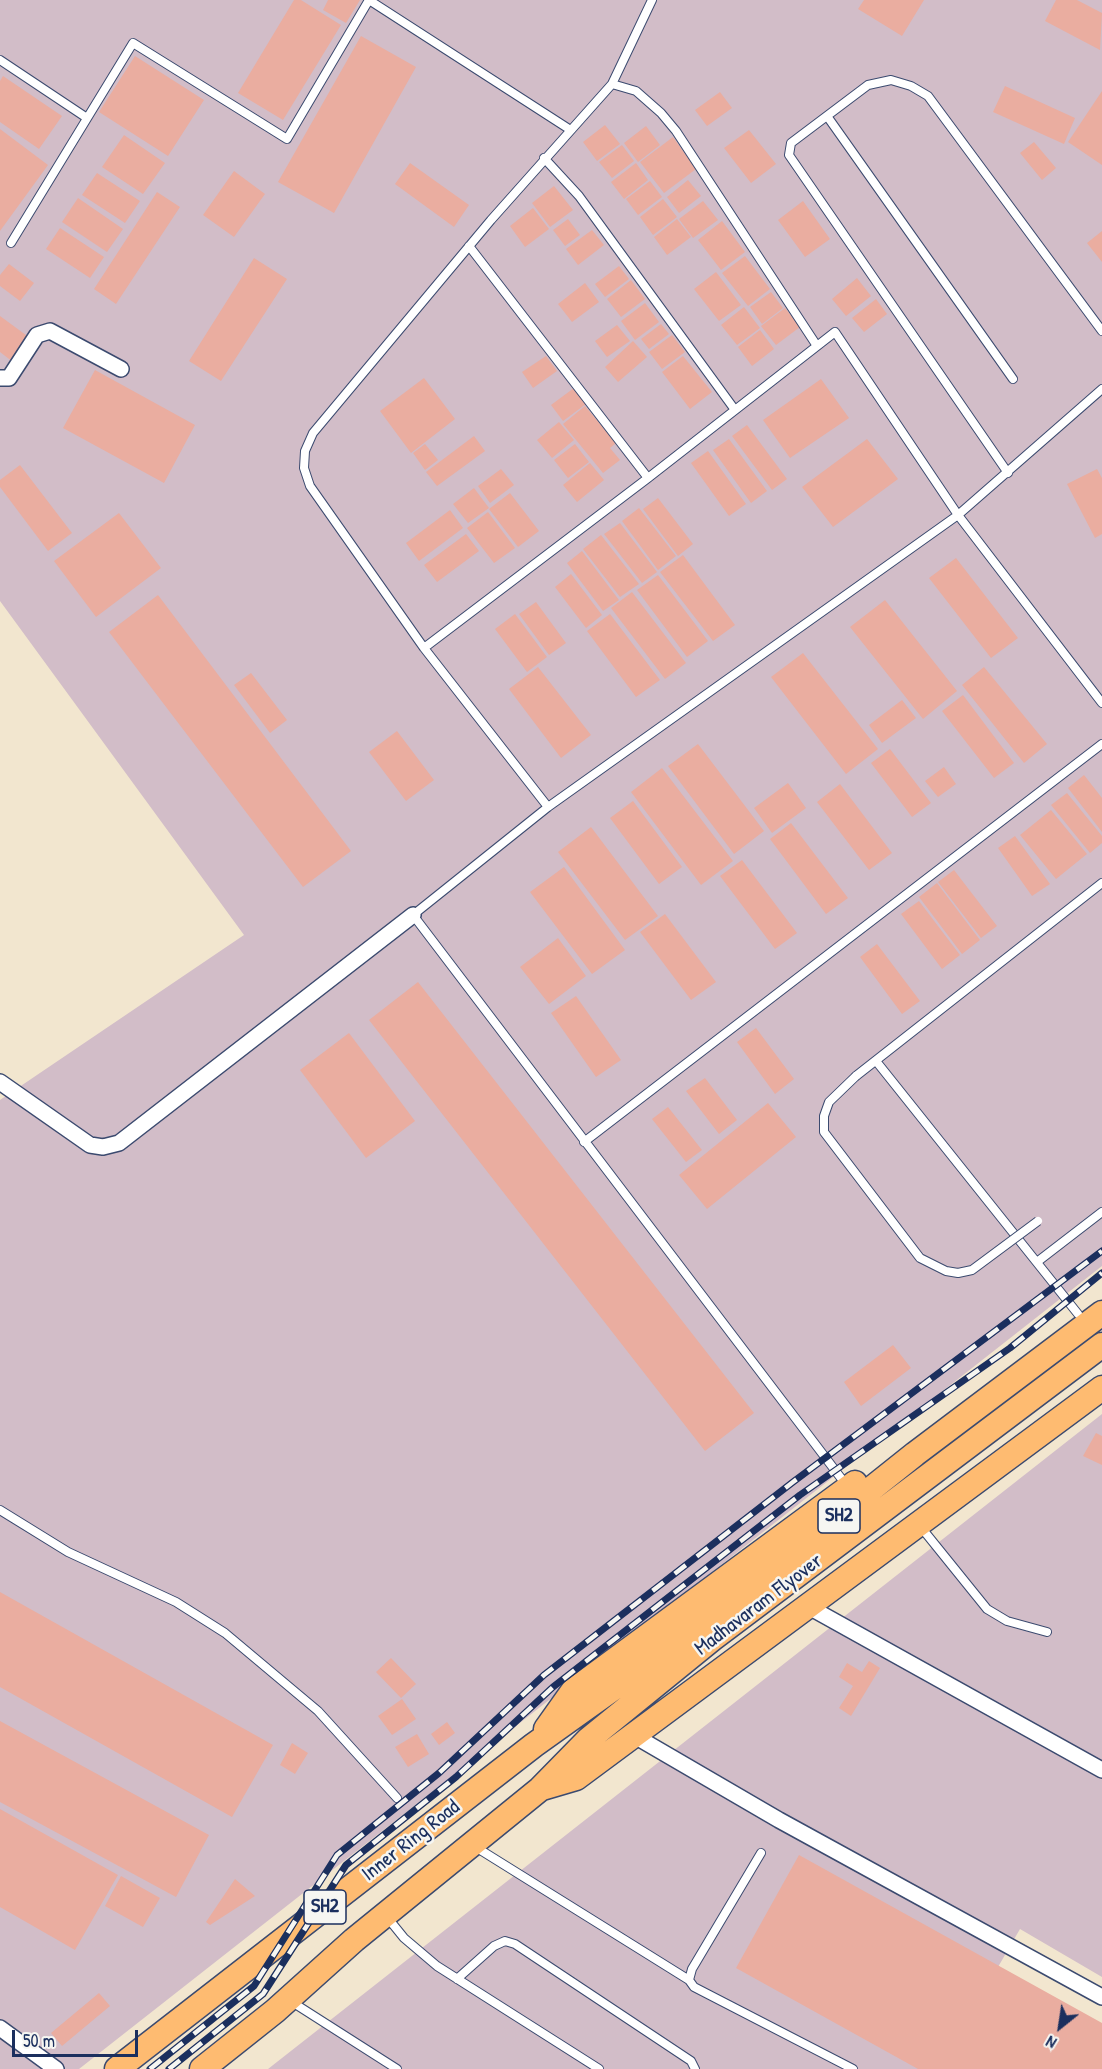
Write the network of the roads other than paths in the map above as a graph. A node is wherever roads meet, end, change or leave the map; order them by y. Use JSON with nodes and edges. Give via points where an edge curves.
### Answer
{"nodes":[{"id":1,"x":369,"y":0,"type":"edge"},
{"id":2,"x":652,"y":0,"type":"edge"},
{"id":3,"x":0,"y":60,"type":"edge"},
{"id":4,"x":612,"y":84,"type":"junction"},
{"id":5,"x":827,"y":116,"type":"junction"},
{"id":6,"x":87,"y":118,"type":"junction"},
{"id":7,"x":569,"y":129,"type":"junction"},
{"id":8,"x":544,"y":159,"type":"junction"},
{"id":9,"x":11,"y":243,"type":"dead end"},
{"id":10,"x":469,"y":246,"type":"junction"},
{"id":11,"x":1102,"y":331,"type":"edge"},
{"id":12,"x":817,"y":346,"type":"junction"},
{"id":13,"x":121,"y":369,"type":"dead end"},
{"id":14,"x":0,"y":378,"type":"edge"},
{"id":15,"x":1013,"y":379,"type":"dead end"},
{"id":16,"x":1102,"y":389,"type":"edge"},
{"id":17,"x":735,"y":410,"type":"junction"},
{"id":18,"x":1008,"y":473,"type":"junction"},
{"id":19,"x":648,"y":478,"type":"junction"},
{"id":20,"x":958,"y":515,"type":"junction"},
{"id":21,"x":424,"y":648,"type":"junction"},
{"id":22,"x":1102,"y":703,"type":"edge"},
{"id":23,"x":1102,"y":744,"type":"edge"},
{"id":24,"x":548,"y":807,"type":"junction"},
{"id":25,"x":1102,"y":883,"type":"edge"},
{"id":26,"x":413,"y":915,"type":"junction"},
{"id":27,"x":876,"y":1061,"type":"junction"},
{"id":28,"x":0,"y":1082,"type":"edge"},
{"id":29,"x":584,"y":1142,"type":"junction"},
{"id":30,"x":1102,"y":1212,"type":"edge"},
{"id":31,"x":1038,"y":1221,"type":"dead end"},
{"id":32,"x":1036,"y":1262,"type":"junction"},
{"id":33,"x":1102,"y":1295,"type":"edge"},
{"id":34,"x":1090,"y":1313,"type":"edge"},
{"id":35,"x":1102,"y":1345,"type":"edge"},
{"id":36,"x":1102,"y":1388,"type":"edge"},
{"id":37,"x":848,"y":1488,"type":"junction"},
{"id":38,"x":0,"y":1510,"type":"edge"},
{"id":39,"x":919,"y":1525,"type":"junction"},
{"id":40,"x":809,"y":1607,"type":"junction"},
{"id":41,"x":1047,"y":1632,"type":"dead end"},
{"id":42,"x":633,"y":1735,"type":"junction"},
{"id":43,"x":534,"y":1745,"type":"junction"},
{"id":44,"x":1102,"y":1770,"type":"edge"},
{"id":45,"x":540,"y":1789,"type":"junction"},
{"id":46,"x":397,"y":1798,"type":"dead end"},
{"id":47,"x":472,"y":1844,"type":"junction"},
{"id":48,"x":761,"y":1853,"type":"dead end"},
{"id":49,"x":386,"y":1914,"type":"junction"},
{"id":50,"x":457,"y":1979,"type":"junction"},
{"id":51,"x":689,"y":1980,"type":"junction"},
{"id":52,"x":1102,"y":1997,"type":"edge"},
{"id":53,"x":288,"y":1999,"type":"junction"},
{"id":54,"x":0,"y":2028,"type":"edge"},
{"id":55,"x":56,"y":2069,"type":"edge"},
{"id":56,"x":117,"y":2069,"type":"edge"},
{"id":57,"x":202,"y":2069,"type":"edge"},
{"id":58,"x":397,"y":2069,"type":"edge"},
{"id":59,"x":599,"y":2069,"type":"edge"},
{"id":60,"x":695,"y":2069,"type":"edge"},
{"id":61,"x":853,"y":2069,"type":"edge"}],
"edges":[{"from":1,"to":6,"type":"lane","via":[[287,139],[133,43]]},
{"from":1,"to":7,"type":"lane"},
{"from":2,"to":4,"type":"lane"},
{"from":3,"to":6,"type":"lane"},
{"from":4,"to":7,"type":"lane"},
{"from":4,"to":12,"type":"lane","via":[[636,91],[676,131]]},
{"from":5,"to":11,"type":"lane","via":[[868,85],[891,80],[928,96]]},
{"from":5,"to":15,"type":"lane"},
{"from":5,"to":18,"type":"lane","via":[[791,143],[789,155]]},
{"from":6,"to":9,"type":"lane"},
{"from":7,"to":8,"type":"lane"},
{"from":8,"to":10,"type":"lane"},
{"from":8,"to":17,"type":"lane","via":[[579,196]]},
{"from":10,"to":19,"type":"lane"},
{"from":10,"to":21,"type":"lane","via":[[324,418],[305,451],[304,468],[310,486]]},
{"from":12,"to":17,"type":"lane"},
{"from":12,"to":20,"type":"lane","via":[[835,332]]},
{"from":13,"to":14,"type":"street","via":[[50,331],[37,335],[9,378]]},
{"from":16,"to":18,"type":"lane"},
{"from":17,"to":19,"type":"lane"},
{"from":18,"to":20,"type":"lane"},
{"from":19,"to":21,"type":"lane"},
{"from":20,"to":22,"type":"lane"},
{"from":20,"to":24,"type":"lane"},
{"from":21,"to":24,"type":"lane"},
{"from":23,"to":29,"type":"lane"},
{"from":24,"to":26,"type":"lane"},
{"from":25,"to":27,"type":"lane"},
{"from":26,"to":28,"type":"street","via":[[119,1143],[90,1145]]},
{"from":26,"to":29,"type":"lane"},
{"from":27,"to":31,"type":"lane","bridge":true,"via":[[829,1102],[824,1132],[920,1258],[946,1271],[972,1270]]},
{"from":27,"to":32,"type":"lane"},
{"from":29,"to":37,"type":"lane"},
{"from":30,"to":32,"type":"lane"},
{"from":32,"to":34,"type":"lane"},
{"from":33,"to":34,"type":"main road"},
{"from":34,"to":37,"type":"main road"},
{"from":34,"to":43,"type":"main road","name":"Madhavaram Flyover","number":"SH2","via":[[688,1635]]},
{"from":35,"to":45,"type":"main road","name":"Madhavaram Flyover","number":"SH2","via":[[712,1639],[588,1739]]},
{"from":36,"to":39,"type":"main road"},
{"from":37,"to":43,"type":"main road","via":[[573,1691]]},
{"from":38,"to":46,"type":"lane","via":[[68,1552],[176,1602],[225,1633],[318,1711]]},
{"from":39,"to":40,"type":"main road"},
{"from":39,"to":41,"type":"lane","via":[[987,1609],[1007,1621]]},
{"from":40,"to":42,"type":"main road"},
{"from":40,"to":44,"type":"street"},
{"from":42,"to":45,"type":"main road","via":[[576,1778]]},
{"from":42,"to":52,"type":"street","via":[[779,1820]]},
{"from":43,"to":56,"type":"main road","name":"Inner Ring Road","number":"SH2"},
{"from":45,"to":47,"type":"main road","name":"Inner Ring Road","number":"SH2"},
{"from":47,"to":49,"type":"main road","name":"Inner Ring Road","number":"SH2"},
{"from":47,"to":51,"type":"lane"},
{"from":48,"to":51,"type":"lane"},
{"from":49,"to":50,"type":"lane","via":[[416,1950]]},
{"from":49,"to":53,"type":"main road","name":"Inner Ring Road","number":"SH2"},
{"from":50,"to":59,"type":"lane"},
{"from":50,"to":60,"type":"lane","via":[[494,1946],[505,1941],[515,1944],[691,2061]]},
{"from":51,"to":61,"type":"lane","via":[[694,1987]]},
{"from":53,"to":57,"type":"main road","name":"Inner Ring Road","number":"SH2"},
{"from":53,"to":58,"type":"lane"},
{"from":54,"to":55,"type":"street"}]}
